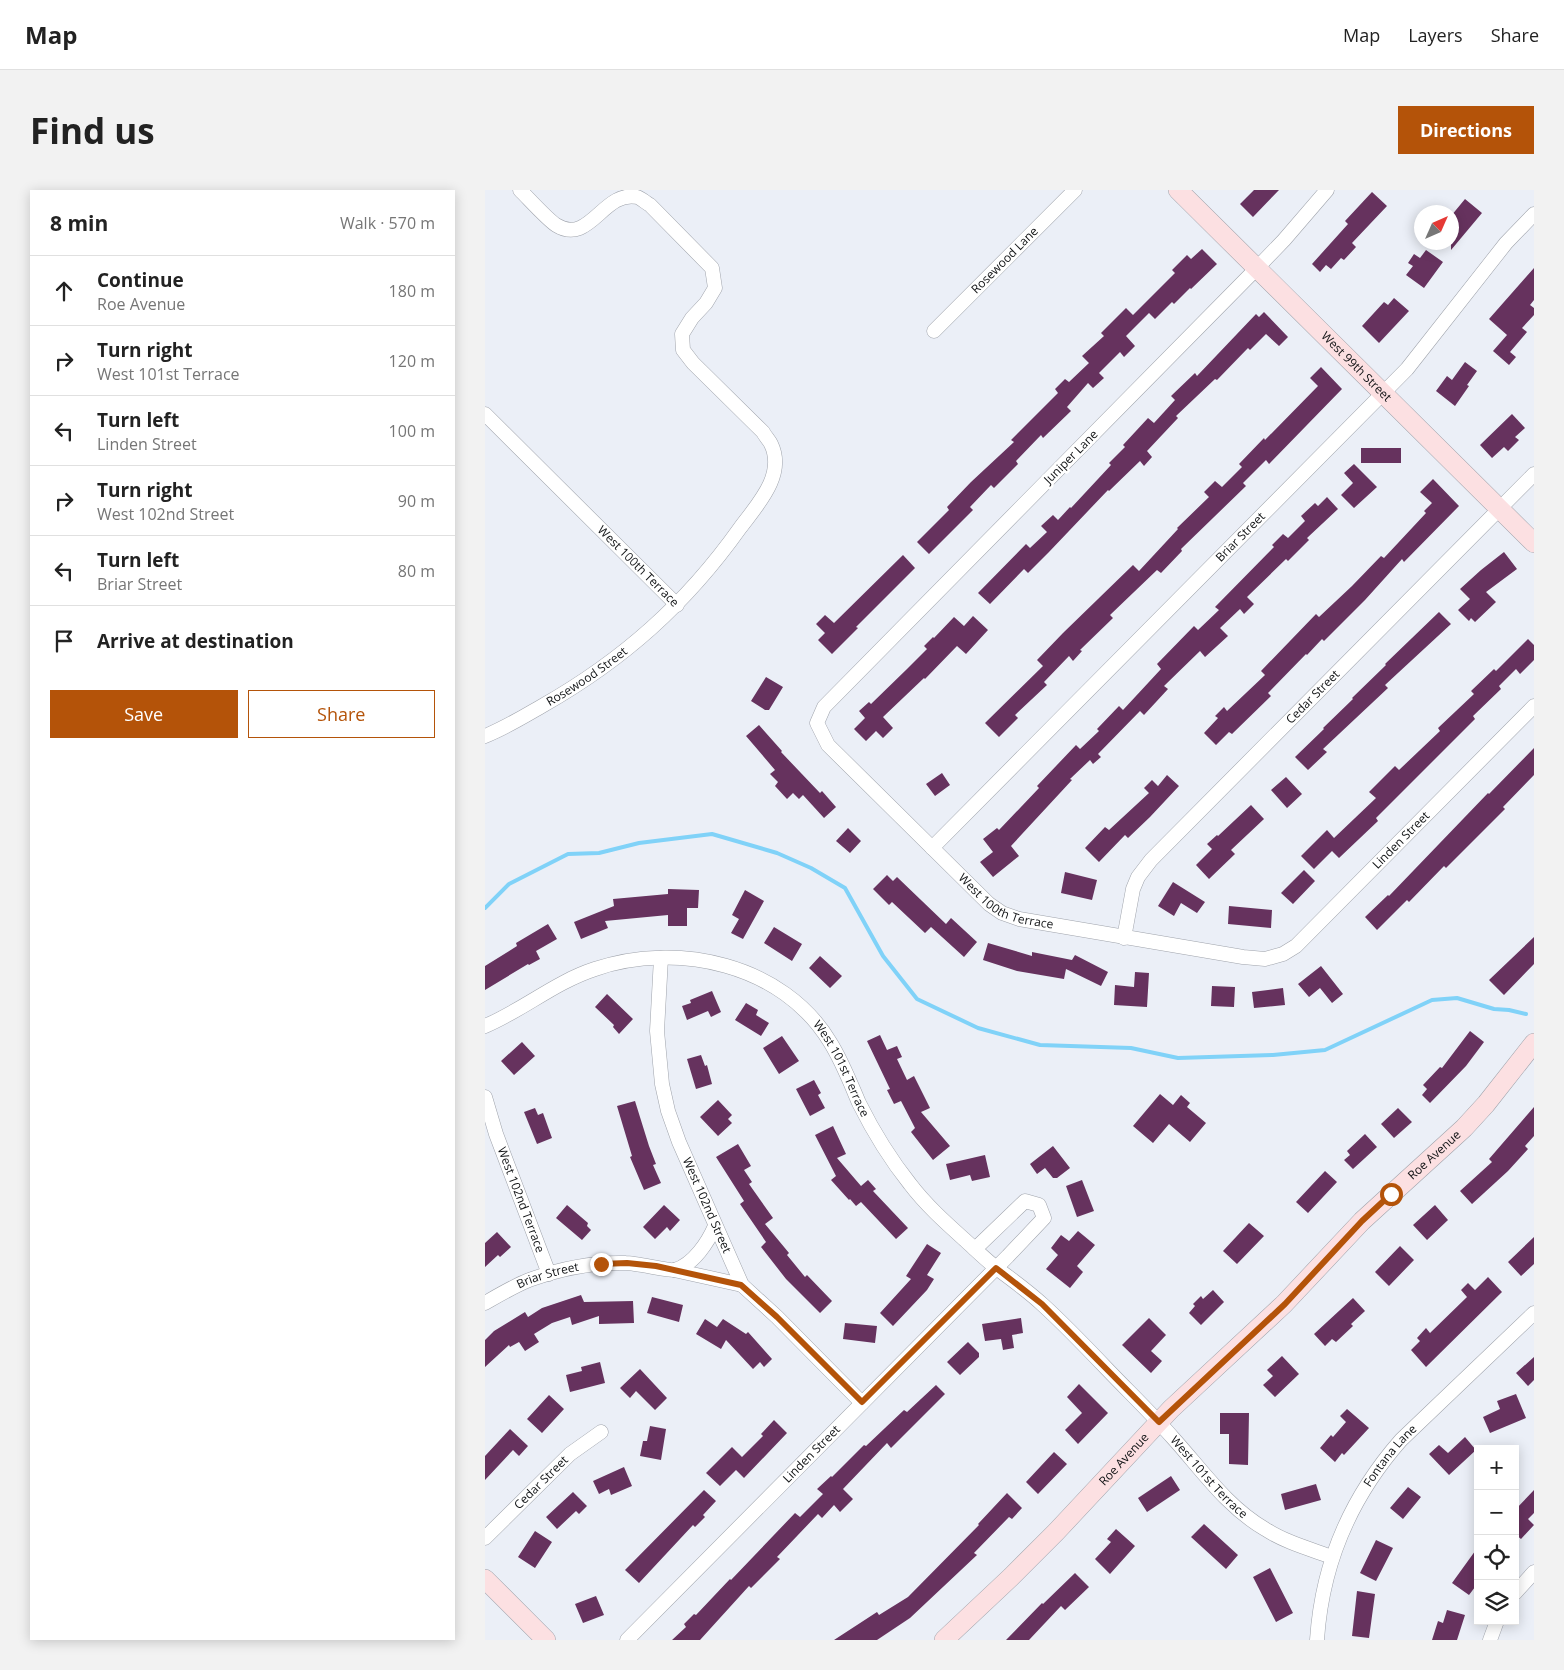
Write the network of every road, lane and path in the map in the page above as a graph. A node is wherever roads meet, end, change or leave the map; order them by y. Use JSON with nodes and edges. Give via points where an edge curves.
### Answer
{"nodes":[{"id":1,"x":520,"y":190,"type":"edge"},
{"id":2,"x":1075,"y":190,"type":"edge"},
{"id":3,"x":1179,"y":190,"type":"edge"},
{"id":4,"x":1327,"y":190,"type":"edge"},
{"id":5,"x":1534,"y":214,"type":"edge"},
{"id":6,"x":1257,"y":268,"type":"junction"},
{"id":7,"x":934,"y":332,"type":"dead end"},
{"id":8,"x":1383,"y":394,"type":"junction"},
{"id":9,"x":485,"y":414,"type":"edge"},
{"id":10,"x":1534,"y":474,"type":"edge"},
{"id":11,"x":1499,"y":508,"type":"junction"},
{"id":12,"x":1534,"y":543,"type":"edge"},
{"id":13,"x":677,"y":605,"type":"junction"},
{"id":14,"x":1534,"y":706,"type":"edge"},
{"id":15,"x":817,"y":723,"type":"joint"},
{"id":16,"x":485,"y":736,"type":"edge"},
{"id":17,"x":932,"y":848,"type":"junction"},
{"id":18,"x":1125,"y":938,"type":"junction"},
{"id":19,"x":661,"y":958,"type":"junction"},
{"id":20,"x":1260,"y":958,"type":"joint"},
{"id":21,"x":485,"y":1026,"type":"edge"},
{"id":22,"x":1534,"y":1042,"type":"edge"},
{"id":23,"x":485,"y":1097,"type":"edge"},
{"id":24,"x":715,"y":1226,"type":"junction"},
{"id":25,"x":975,"y":1249,"type":"junction"},
{"id":26,"x":996,"y":1268,"type":"junction"},
{"id":27,"x":674,"y":1270,"type":"junction"},
{"id":28,"x":549,"y":1274,"type":"junction"},
{"id":29,"x":741,"y":1285,"type":"junction"},
{"id":30,"x":485,"y":1303,"type":"edge"},
{"id":31,"x":1534,"y":1313,"type":"edge"},
{"id":32,"x":862,"y":1402,"type":"junction"},
{"id":33,"x":1159,"y":1422,"type":"junction"},
{"id":34,"x":601,"y":1432,"type":"dead end"},
{"id":35,"x":485,"y":1538,"type":"edge"},
{"id":36,"x":1332,"y":1557,"type":"junction"},
{"id":37,"x":1534,"y":1572,"type":"edge"},
{"id":38,"x":485,"y":1578,"type":"edge"},
{"id":39,"x":1519,"y":1589,"type":"edge"},
{"id":40,"x":1496,"y":1625,"type":"edge"},
{"id":41,"x":546,"y":1640,"type":"edge"},
{"id":42,"x":627,"y":1640,"type":"edge"},
{"id":43,"x":944,"y":1640,"type":"edge"},
{"id":44,"x":1317,"y":1640,"type":"edge"},
{"id":45,"x":1490,"y":1640,"type":"edge"}],
"edges":[{"from":1,"to":13,"type":"street","name":"West 100th Terrace","via":[[556,225],[570,230],[584,227],[623,196],[638,197],[713,268],[715,288],[682,334],[683,350],[763,432],[772,445],[776,468],[771,483],[720,557]]},
{"from":2,"to":7,"type":"street","name":"Rosewood Lane"},
{"from":3,"to":6,"type":"main road","name":"West 99th Street"},
{"from":4,"to":6,"type":"street","name":"Juniper Lane"},
{"from":5,"to":8,"type":"street","name":"Briar Street","via":[[1505,243],[1422,352]]},
{"from":6,"to":8,"type":"main road","name":"West 99th Street"},
{"from":6,"to":15,"type":"street","name":"Juniper Lane","via":[[824,707]]},
{"from":8,"to":11,"type":"main road","name":"West 99th Street"},
{"from":8,"to":17,"type":"street","name":"Briar Street"},
{"from":9,"to":13,"type":"street","name":"West 100th Terrace"},
{"from":10,"to":11,"type":"street","name":"Cedar Street"},
{"from":11,"to":12,"type":"main road","name":"West 99th Street"},
{"from":11,"to":18,"type":"street","name":"Cedar Street","via":[[1151,860],[1133,889]]},
{"from":13,"to":16,"type":"street","name":"Rosewood Street","via":[[651,630],[592,675],[559,697]]},
{"from":14,"to":20,"type":"street","name":"Linden Street","via":[[1296,946],[1283,954]]},
{"from":15,"to":17,"type":"street","name":"West 100th Terrace","via":[[828,745]]},
{"from":17,"to":18,"type":"street","name":"West 100th Terrace","via":[[1002,913]]},
{"from":18,"to":20,"type":"street","name":"West 100th Terrace"},
{"from":19,"to":21,"type":"street","via":[[594,969]]},
{"from":19,"to":24,"type":"street","name":"West 102nd Street","via":[[657,1030],[662,1084],[679,1142]]},
{"from":19,"to":25,"type":"street","name":"West 101st Terrace","via":[[723,964],[746,972],[795,1001],[829,1039],[869,1123],[909,1184]]},
{"from":22,"to":33,"type":"main road","name":"Roe Avenue","via":[[1464,1128],[1362,1221],[1285,1304]]},
{"from":23,"to":28,"type":"street","name":"West 102nd Terrace"},
{"from":24,"to":27,"type":"street","via":[[691,1261]]},
{"from":24,"to":29,"type":"street","name":"West 102nd Street"},
{"from":25,"to":26,"type":"street","name":"West 101st Terrace"},
{"from":25,"to":26,"type":"street","via":[[1025,1201],[1039,1205],[1044,1218]]},
{"from":26,"to":32,"type":"street","name":"Linden Street"},
{"from":26,"to":33,"type":"street","name":"West 101st Terrace","via":[[1042,1304]]},
{"from":27,"to":28,"type":"street","name":"Briar Street","via":[[627,1263],[576,1267]]},
{"from":27,"to":29,"type":"street","name":"Briar Street"},
{"from":28,"to":30,"type":"street","name":"Briar Street","via":[[529,1280]]},
{"from":29,"to":32,"type":"street","name":"West 102nd Street"},
{"from":31,"to":36,"type":"street","name":"Fontana Lane","via":[[1382,1462],[1345,1524]]},
{"from":32,"to":42,"type":"street","name":"Linden Street"},
{"from":33,"to":36,"type":"street","name":"West 101st Terrace","via":[[1245,1515],[1281,1538]]},
{"from":33,"to":43,"type":"main road","name":"Roe Avenue","via":[[1011,1578]]},
{"from":34,"to":35,"type":"street","name":"Cedar Street","via":[[571,1454]]},
{"from":36,"to":44,"type":"street","name":"Fontana Lane","via":[[1322,1593]]},
{"from":37,"to":39,"type":"street"},
{"from":38,"to":41,"type":"main road"},
{"from":40,"to":45,"type":"street"}]}
